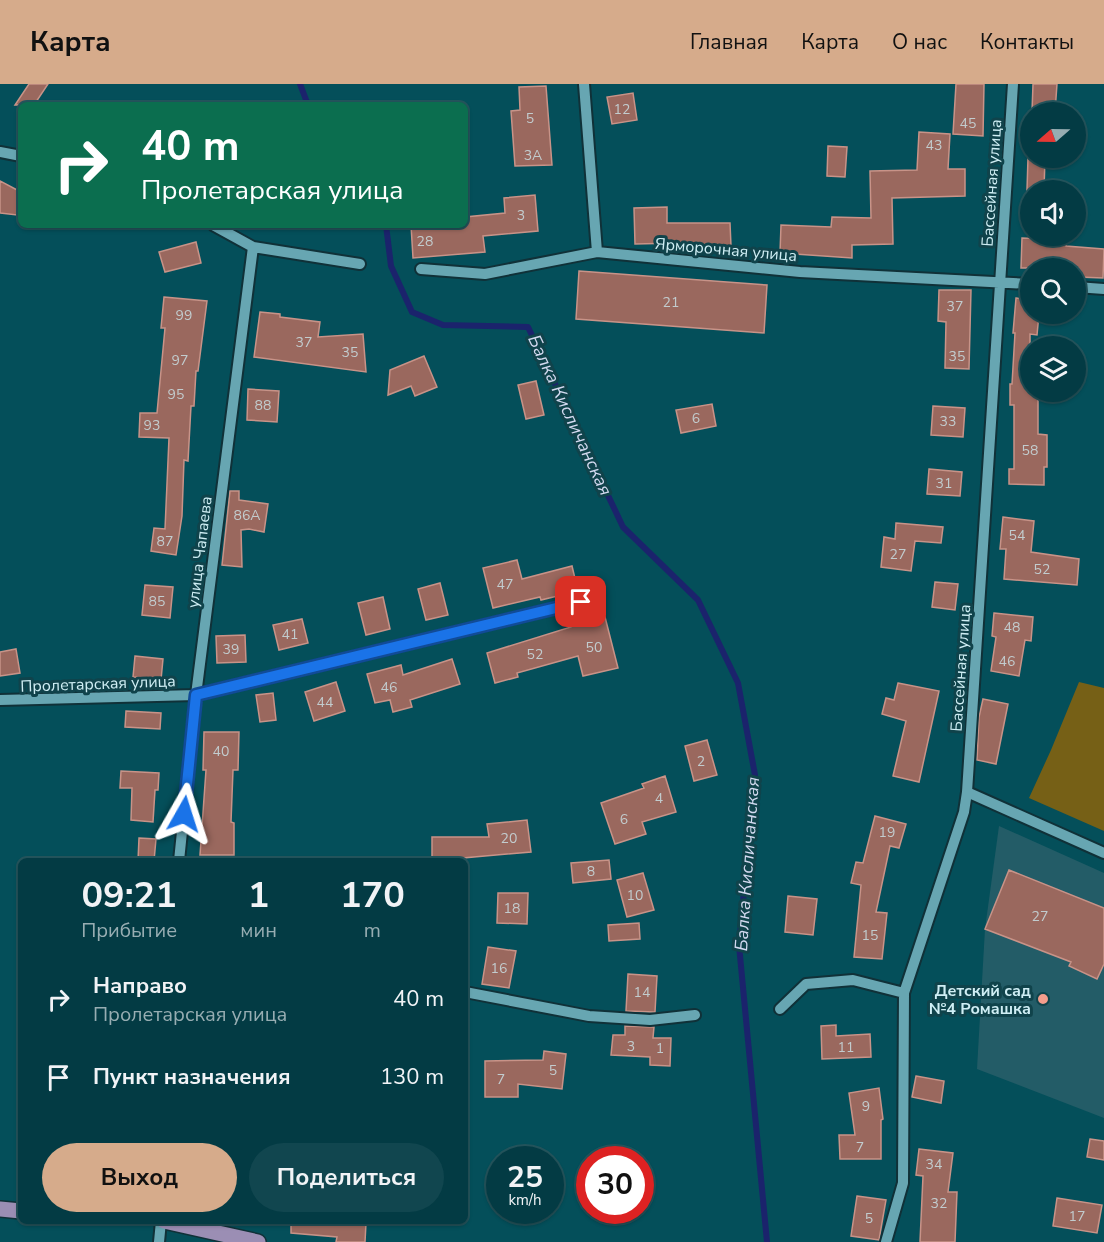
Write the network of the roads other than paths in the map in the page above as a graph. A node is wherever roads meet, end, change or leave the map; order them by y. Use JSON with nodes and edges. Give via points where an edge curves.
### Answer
{"nodes":[{"id":1,"x":584,"y":84,"type":"edge"},
{"id":2,"x":1013,"y":84,"type":"edge"},
{"id":3,"x":0,"y":152,"type":"edge"},
{"id":4,"x":18,"y":155,"type":"edge"},
{"id":5,"x":218,"y":228,"type":"edge"},
{"id":6,"x":253,"y":247,"type":"junction"},
{"id":7,"x":597,"y":252,"type":"junction"},
{"id":8,"x":360,"y":264,"type":"dead end"},
{"id":9,"x":421,"y":269,"type":"dead end"},
{"id":10,"x":999,"y":283,"type":"junction"},
{"id":11,"x":1020,"y":284,"type":"edge"},
{"id":12,"x":1086,"y":288,"type":"edge"},
{"id":13,"x":1104,"y":289,"type":"edge"},
{"id":14,"x":581,"y":602,"type":"dead end"},
{"id":15,"x":196,"y":695,"type":"junction"},
{"id":16,"x":0,"y":700,"type":"edge"},
{"id":17,"x":967,"y":792,"type":"junction"},
{"id":18,"x":1104,"y":853,"type":"edge"},
{"id":19,"x":179,"y":858,"type":"edge"},
{"id":20,"x":468,"y":993,"type":"edge"},
{"id":21,"x":904,"y":993,"type":"junction"},
{"id":22,"x":780,"y":1009,"type":"dead end"},
{"id":23,"x":695,"y":1015,"type":"dead end"},
{"id":24,"x":0,"y":1209,"type":"edge"},
{"id":25,"x":18,"y":1211,"type":"edge"},
{"id":26,"x":162,"y":1224,"type":"edge"},
{"id":27,"x":176,"y":1224,"type":"edge"},
{"id":28,"x":159,"y":1242,"type":"edge"},
{"id":29,"x":258,"y":1242,"type":"edge"},
{"id":30,"x":886,"y":1242,"type":"edge"}],
"edges":[{"from":1,"to":7,"type":"street"},
{"from":2,"to":10,"type":"street","name":"Бассейная улица"},
{"from":3,"to":4,"type":"street"},
{"from":5,"to":6,"type":"street"},
{"from":6,"to":8,"type":"street"},
{"from":6,"to":15,"type":"street","name":"улица Чапаева"},
{"from":7,"to":9,"type":"street","name":"Ярморочная улица","via":[[484,274]]},
{"from":7,"to":10,"type":"street","name":"Ярморочная улица","via":[[800,272]]},
{"from":10,"to":11,"type":"street","name":"Ярморочная улица"},
{"from":10,"to":17,"type":"street","name":"Бассейная улица"},
{"from":12,"to":13,"type":"street"},
{"from":14,"to":15,"type":"street","name":"Пролетарская улица"},
{"from":15,"to":16,"type":"street","name":"Пролетарская улица"},
{"from":15,"to":19,"type":"street","name":"улица Чапаева"},
{"from":17,"to":18,"type":"street"},
{"from":17,"to":21,"type":"street","name":"Бассейная улица","via":[[964,812]]},
{"from":20,"to":23,"type":"street","via":[[589,1016],[650,1020]]},
{"from":21,"to":22,"type":"street","via":[[853,980],[806,984]]},
{"from":21,"to":30,"type":"street","name":"Бассейная улица","via":[[903,1183]]},
{"from":24,"to":25,"type":"main road"},
{"from":26,"to":28,"type":"street"},
{"from":27,"to":29,"type":"main road"}]}
